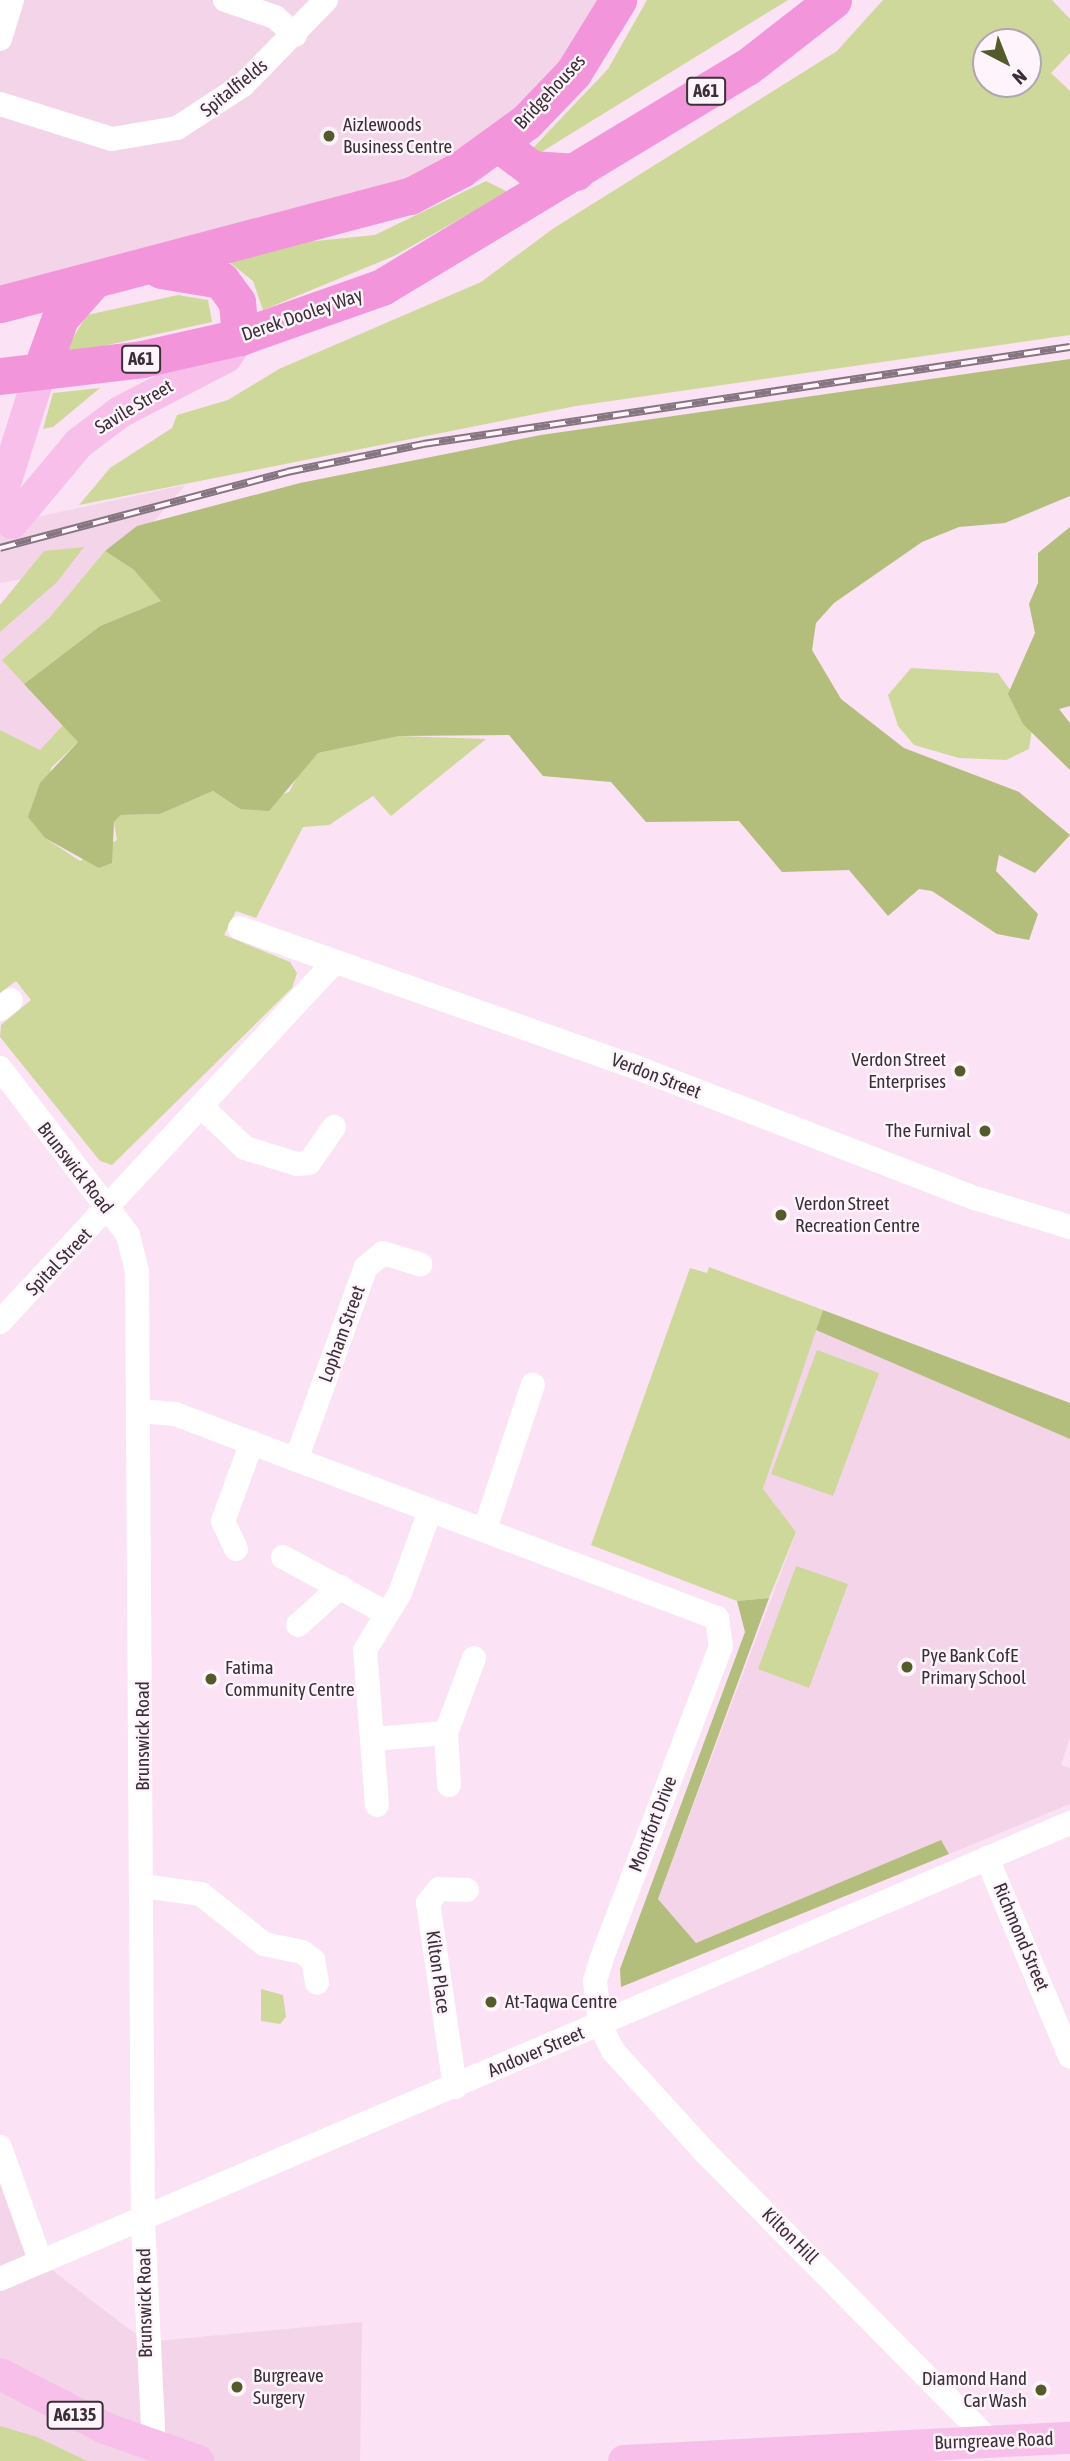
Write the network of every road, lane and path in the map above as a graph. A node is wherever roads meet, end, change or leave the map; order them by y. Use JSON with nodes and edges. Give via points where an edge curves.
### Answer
{"nodes":[{"id":1,"x":12,"y":0,"type":"edge"},
{"id":2,"x":225,"y":0,"type":"edge"},
{"id":3,"x":326,"y":0,"type":"edge"},
{"id":4,"x":604,"y":0,"type":"edge"},
{"id":5,"x":618,"y":0,"type":"edge"},
{"id":6,"x":833,"y":0,"type":"edge"},
{"id":7,"x":295,"y":35,"type":"junction"},
{"id":8,"x":0,"y":38,"type":"edge"},
{"id":9,"x":589,"y":51,"type":"junction"},
{"id":10,"x":0,"y":104,"type":"edge"},
{"id":11,"x":499,"y":144,"type":"junction"},
{"id":12,"x":576,"y":172,"type":"junction"},
{"id":13,"x":150,"y":268,"type":"junction"},
{"id":14,"x":89,"y":285,"type":"junction"},
{"id":15,"x":0,"y":304,"type":"edge"},
{"id":16,"x":240,"y":337,"type":"junction"},
{"id":17,"x":41,"y":370,"type":"junction"},
{"id":18,"x":0,"y":376,"type":"edge"},
{"id":19,"x":6,"y":511,"type":"edge"},
{"id":20,"x":240,"y":928,"type":"dead end"},
{"id":21,"x":332,"y":965,"type":"junction"},
{"id":22,"x":0,"y":1068,"type":"edge"},
{"id":23,"x":203,"y":1108,"type":"junction"},
{"id":24,"x":334,"y":1127,"type":"dead end"},
{"id":25,"x":108,"y":1211,"type":"junction"},
{"id":26,"x":1070,"y":1227,"type":"edge"},
{"id":27,"x":420,"y":1264,"type":"dead end"},
{"id":28,"x":0,"y":1322,"type":"edge"},
{"id":29,"x":533,"y":1385,"type":"dead end"},
{"id":30,"x":140,"y":1411,"type":"junction"},
{"id":31,"x":252,"y":1442,"type":"junction"},
{"id":32,"x":296,"y":1460,"type":"junction"},
{"id":33,"x":430,"y":1511,"type":"junction"},
{"id":34,"x":485,"y":1530,"type":"junction"},
{"id":35,"x":236,"y":1549,"type":"dead end"},
{"id":36,"x":284,"y":1556,"type":"dead end"},
{"id":37,"x":340,"y":1587,"type":"junction"},
{"id":38,"x":386,"y":1613,"type":"junction"},
{"id":39,"x":298,"y":1625,"type":"dead end"},
{"id":40,"x":474,"y":1658,"type":"dead end"},
{"id":41,"x":446,"y":1733,"type":"junction"},
{"id":42,"x":373,"y":1739,"type":"junction"},
{"id":43,"x":449,"y":1785,"type":"dead end"},
{"id":44,"x":377,"y":1805,"type":"dead end"},
{"id":45,"x":1070,"y":1823,"type":"edge"},
{"id":46,"x":987,"y":1858,"type":"junction"},
{"id":47,"x":143,"y":1886,"type":"junction"},
{"id":48,"x":467,"y":1890,"type":"dead end"},
{"id":49,"x":317,"y":1983,"type":"dead end"},
{"id":50,"x":600,"y":2025,"type":"junction"},
{"id":51,"x":1067,"y":2041,"type":"edge"},
{"id":52,"x":455,"y":2087,"type":"junction"},
{"id":53,"x":0,"y":2147,"type":"edge"},
{"id":54,"x":144,"y":2222,"type":"junction"},
{"id":55,"x":40,"y":2260,"type":"junction"},
{"id":56,"x":0,"y":2279,"type":"edge"},
{"id":57,"x":0,"y":2374,"type":"edge"},
{"id":58,"x":1070,"y":2438,"type":"edge"},
{"id":59,"x":989,"y":2440,"type":"junction"},
{"id":60,"x":154,"y":2455,"type":"edge"},
{"id":61,"x":198,"y":2461,"type":"edge"},
{"id":62,"x":624,"y":2461,"type":"edge"}],
"edges":[{"from":1,"to":8,"type":"street"},
{"from":2,"to":7,"type":"street","via":[[275,17]]},
{"from":3,"to":7,"type":"street","name":"Spitalfields"},
{"from":4,"to":9,"type":"street"},
{"from":5,"to":9,"type":"highway","name":"Bridgehouses"},
{"from":6,"to":12,"type":"highway","number":"A61","via":[[747,66]]},
{"from":7,"to":10,"type":"street","name":"Spitalfields","via":[[215,107],[156,134],[112,139]]},
{"from":9,"to":11,"type":"highway","name":"Bridgehouses","via":[[549,100]]},
{"from":11,"to":12,"type":"highway","via":[[515,163],[532,170]]},
{"from":11,"to":13,"type":"highway","via":[[384,207],[236,240]]},
{"from":12,"to":16,"type":"highway","name":"Derek Dooley Way","number":"A61","via":[[382,287]]},
{"from":13,"to":14,"type":"highway"},
{"from":13,"to":16,"type":"highway","via":[[221,280],[237,302]]},
{"from":14,"to":15,"type":"highway"},
{"from":14,"to":17,"type":"highway","via":[[60,318]]},
{"from":16,"to":17,"type":"highway","name":"Derek Dooley Way","number":"A61","via":[[142,359]]},
{"from":16,"to":19,"type":"main road","name":"Savile Street","via":[[226,357],[120,412]]},
{"from":17,"to":18,"type":"highway","name":"Derek Dooley Way","number":"A61"},
{"from":17,"to":19,"type":"main road","name":"Savile Street"},
{"from":20,"to":21,"type":"street","name":"Verdon Street"},
{"from":21,"to":23,"type":"street","name":"Spital Street"},
{"from":21,"to":26,"type":"street","name":"Verdon Street","via":[[509,1022],[975,1198]]},
{"from":22,"to":25,"type":"street","name":"Brunswick Road"},
{"from":23,"to":24,"type":"street","via":[[245,1148],[297,1164],[309,1163]]},
{"from":23,"to":25,"type":"street","name":"Spital Street"},
{"from":25,"to":28,"type":"street","name":"Spital Street"},
{"from":25,"to":30,"type":"street","name":"Brunswick Road","via":[[128,1235],[137,1272]]},
{"from":27,"to":32,"type":"street","name":"Lopham Street","via":[[383,1253],[366,1267]]},
{"from":29,"to":34,"type":"street"},
{"from":30,"to":31,"type":"street","via":[[175,1414]]},
{"from":30,"to":47,"type":"street","name":"Brunswick Road"},
{"from":31,"to":32,"type":"street"},
{"from":31,"to":35,"type":"street","via":[[223,1521]]},
{"from":32,"to":33,"type":"street"},
{"from":33,"to":34,"type":"street"},
{"from":33,"to":38,"type":"street"},
{"from":34,"to":50,"type":"street","name":"Montfort Drive","via":[[711,1613],[722,1625],[721,1646],[601,1961],[595,1981]]},
{"from":36,"to":37,"type":"street"},
{"from":37,"to":38,"type":"street"},
{"from":37,"to":39,"type":"street"},
{"from":38,"to":42,"type":"street","via":[[365,1650]]},
{"from":40,"to":41,"type":"street"},
{"from":41,"to":42,"type":"street"},
{"from":41,"to":43,"type":"street"},
{"from":42,"to":44,"type":"street"},
{"from":45,"to":46,"type":"street","name":"Andover Street"},
{"from":46,"to":50,"type":"street","name":"Andover Street"},
{"from":46,"to":51,"type":"street","name":"Richmond Street"},
{"from":47,"to":49,"type":"street","via":[[201,1894],[264,1944],[308,1956]]},
{"from":47,"to":54,"type":"street","name":"Brunswick Road"},
{"from":48,"to":52,"type":"street","name":"Kilton Place","via":[[439,1889],[428,1903]]},
{"from":50,"to":52,"type":"street","name":"Andover Street"},
{"from":50,"to":59,"type":"street","name":"Kilton Hill","via":[[613,2051],[705,2152]]},
{"from":52,"to":54,"type":"street","name":"Andover Street"},
{"from":53,"to":55,"type":"street"},
{"from":54,"to":55,"type":"street","name":"Andover Street"},
{"from":54,"to":60,"type":"street","name":"Brunswick Road"},
{"from":55,"to":56,"type":"street","name":"Andover Street"},
{"from":57,"to":60,"type":"main road","number":"A6135"},
{"from":58,"to":59,"type":"main road","name":"Burngreave Road"},
{"from":59,"to":62,"type":"main road","name":"Burngreave Road"},
{"from":60,"to":61,"type":"main road","number":"A6135"}]}
